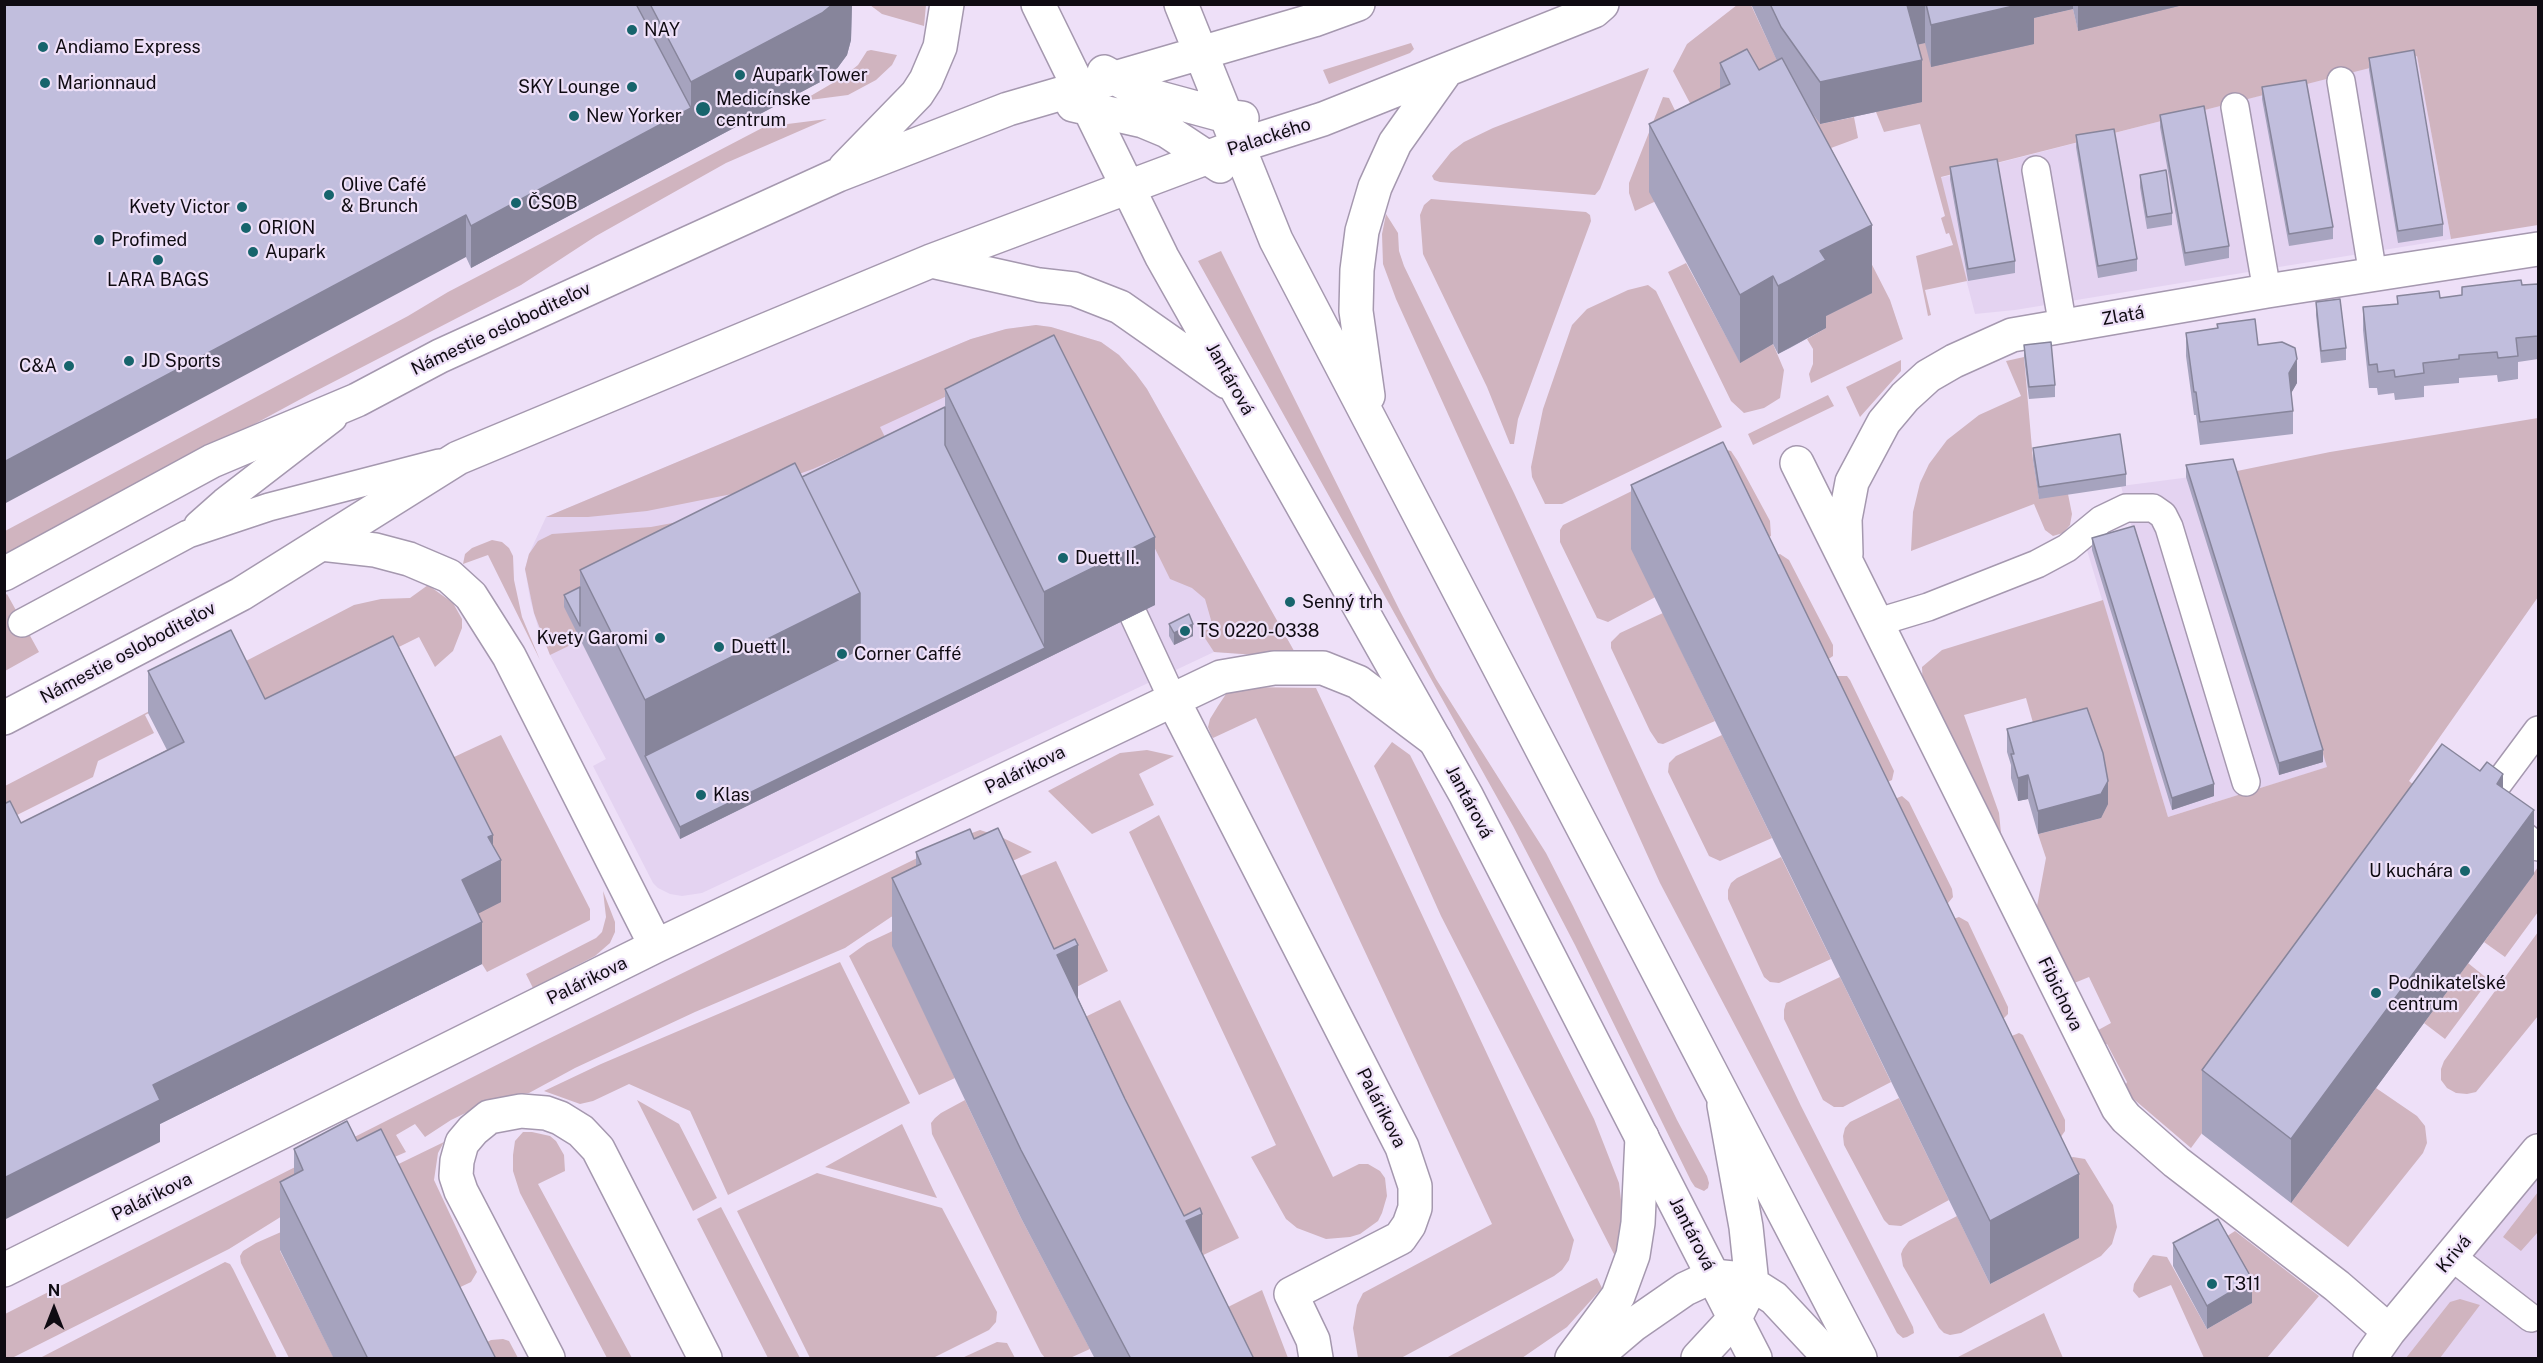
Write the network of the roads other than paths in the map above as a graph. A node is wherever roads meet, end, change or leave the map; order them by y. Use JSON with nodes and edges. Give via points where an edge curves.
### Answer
{"nodes":[{"id":1,"x":947,"y":4,"type":"edge"},
{"id":2,"x":1172,"y":4,"type":"edge"},
{"id":3,"x":1181,"y":4,"type":"edge"},
{"id":4,"x":1358,"y":4,"type":"edge"},
{"id":5,"x":1602,"y":4,"type":"edge"},
{"id":6,"x":1042,"y":13,"type":"edge"},
{"id":7,"x":1169,"y":62,"type":"junction"},
{"id":8,"x":1204,"y":62,"type":"junction"},
{"id":9,"x":1446,"y":71,"type":"junction"},
{"id":10,"x":1113,"y":78,"type":"junction"},
{"id":11,"x":2341,"y":81,"type":"dead end"},
{"id":12,"x":1084,"y":98,"type":"junction"},
{"id":13,"x":2235,"y":107,"type":"dead end"},
{"id":14,"x":1162,"y":113,"type":"junction"},
{"id":15,"x":1226,"y":116,"type":"junction"},
{"id":16,"x":1323,"y":119,"type":"junction"},
{"id":17,"x":1223,"y":152,"type":"junction"},
{"id":18,"x":1113,"y":156,"type":"junction"},
{"id":19,"x":2036,"y":170,"type":"dead end"},
{"id":20,"x":838,"y":175,"type":"junction"},
{"id":21,"x":1142,"y":182,"type":"junction"},
{"id":22,"x":1052,"y":215,"type":"junction"},
{"id":23,"x":2538,"y":249,"type":"edge"},
{"id":24,"x":931,"y":261,"type":"junction"},
{"id":25,"x":2373,"y":275,"type":"junction"},
{"id":26,"x":2267,"y":291,"type":"junction"},
{"id":27,"x":2063,"y":327,"type":"junction"},
{"id":28,"x":1234,"y":387,"type":"junction"},
{"id":29,"x":357,"y":400,"type":"junction"},
{"id":30,"x":1372,"y":422,"type":"junction"},
{"id":31,"x":458,"y":458,"type":"junction"},
{"id":32,"x":1797,"y":463,"type":"dead end"},
{"id":33,"x":188,"y":534,"type":"junction"},
{"id":34,"x":321,"y":544,"type":"junction"},
{"id":35,"x":1847,"y":564,"type":"junction"},
{"id":36,"x":4,"y":574,"type":"edge"},
{"id":37,"x":1134,"y":616,"type":"edge"},
{"id":38,"x":22,"y":623,"type":"dead end"},
{"id":39,"x":1875,"y":623,"type":"junction"},
{"id":40,"x":1173,"y":700,"type":"junction"},
{"id":41,"x":4,"y":718,"type":"edge"},
{"id":42,"x":2538,"y":730,"type":"edge"},
{"id":43,"x":1435,"y":740,"type":"junction"},
{"id":44,"x":2246,"y":782,"type":"dead end"},
{"id":45,"x":2538,"y":846,"type":"edge"},
{"id":46,"x":656,"y":946,"type":"junction"},
{"id":47,"x":1722,"y":1094,"type":"junction"},
{"id":48,"x":1642,"y":1137,"type":"junction"},
{"id":49,"x":2538,"y":1150,"type":"edge"},
{"id":50,"x":2452,"y":1257,"type":"junction"},
{"id":51,"x":4,"y":1270,"type":"edge"},
{"id":52,"x":1713,"y":1276,"type":"junction"},
{"id":53,"x":1752,"y":1284,"type":"junction"},
{"id":54,"x":1735,"y":1318,"type":"junction"},
{"id":55,"x":2531,"y":1318,"type":"dead end"},
{"id":56,"x":2389,"y":1331,"type":"junction"},
{"id":57,"x":1319,"y":1352,"type":"edge"},
{"id":58,"x":548,"y":1359,"type":"edge"},
{"id":59,"x":705,"y":1359,"type":"edge"},
{"id":60,"x":1572,"y":1359,"type":"edge"},
{"id":61,"x":1594,"y":1359,"type":"edge"},
{"id":62,"x":1698,"y":1359,"type":"edge"},
{"id":63,"x":1755,"y":1359,"type":"edge"},
{"id":64,"x":1830,"y":1359,"type":"edge"},
{"id":65,"x":1860,"y":1359,"type":"edge"},
{"id":66,"x":2370,"y":1359,"type":"edge"}],
"edges":[{"from":1,"to":20,"type":"street","via":[[940,47],[926,80]]},
{"from":2,"to":7,"type":"street"},
{"from":3,"to":8,"type":"street"},
{"from":4,"to":8,"type":"street"},
{"from":5,"to":9,"type":"street","name":"Palackého","via":[[1594,11]]},
{"from":6,"to":10,"type":"street","via":[[1091,64]]},
{"from":6,"to":12,"type":"street","name":"Jantárová"},
{"from":7,"to":8,"type":"street"},
{"from":7,"to":10,"type":"street"},
{"from":7,"to":14,"type":"street"},
{"from":8,"to":14,"type":"street"},
{"from":8,"to":15,"type":"street"},
{"from":9,"to":16,"type":"street","name":"Palackého"},
{"from":9,"to":30,"type":"street","via":[[1395,143],[1375,187],[1362,231],[1356,311]]},
{"from":10,"to":12,"type":"street"},
{"from":10,"to":14,"type":"street"},
{"from":11,"to":25,"type":"lane"},
{"from":12,"to":14,"type":"street"},
{"from":12,"to":18,"type":"street","name":"Jantárová"},
{"from":12,"to":20,"type":"street","name":"Námestie osloboditeľov","via":[[1008,109]]},
{"from":13,"to":26,"type":"lane"},
{"from":14,"to":15,"type":"street"},
{"from":14,"to":17,"type":"street"},
{"from":14,"to":18,"type":"street"},
{"from":14,"to":21,"type":"street"},
{"from":15,"to":16,"type":"street"},
{"from":15,"to":17,"type":"street"},
{"from":16,"to":17,"type":"street","name":"Palackého"},
{"from":17,"to":21,"type":"street","name":"Palackého"},
{"from":17,"to":30,"type":"street","via":[[1265,212]]},
{"from":18,"to":21,"type":"street","name":"Jantárová"},
{"from":18,"to":22,"type":"street"},
{"from":19,"to":27,"type":"lane"},
{"from":20,"to":29,"type":"street","name":"Námestie osloboditeľov","via":[[440,356]]},
{"from":21,"to":22,"type":"street","name":"Palackého"},
{"from":21,"to":28,"type":"street","name":"Jantárová","via":[[1162,257]]},
{"from":22,"to":24,"type":"street","name":"Palackého"},
{"from":23,"to":25,"type":"street","name":"Zlatá"},
{"from":24,"to":28,"type":"street","via":[[1074,289],[1120,307]]},
{"from":24,"to":31,"type":"street","name":"Námestie osloboditeľov"},
{"from":25,"to":26,"type":"street","name":"Zlatá"},
{"from":26,"to":27,"type":"street","name":"Zlatá"},
{"from":27,"to":35,"type":"street","name":"Zlatá","via":[[2012,335],[1928,376],[1905,397],[1884,422],[1852,482],[1845,519]]},
{"from":28,"to":43,"type":"street","name":"Jantárová"},
{"from":29,"to":33,"type":"lane"},
{"from":29,"to":36,"type":"street","name":"Námestie osloboditeľov","via":[[212,462]]},
{"from":30,"to":47,"type":"street"},
{"from":31,"to":33,"type":"lane","via":[[269,507]]},
{"from":31,"to":34,"type":"street","name":"Námestie osloboditeľov"},
{"from":32,"to":35,"type":"street","name":"Fibichova"},
{"from":33,"to":38,"type":"lane"},
{"from":34,"to":41,"type":"street","name":"Námestie osloboditeľov","via":[[241,594]]},
{"from":34,"to":46,"type":"street","via":[[375,549],[409,559],[449,576],[471,596],[509,656]]},
{"from":35,"to":39,"type":"street","name":"Fibichova"},
{"from":37,"to":40,"type":"lane"},
{"from":39,"to":44,"type":"lane","via":[[1928,607],[2037,564],[2067,548],[2101,520],[2126,508],[2153,508],[2163,515],[2169,527]]},
{"from":39,"to":56,"type":"street","name":"Fibichova","via":[[2111,1097],[2126,1118]]},
{"from":40,"to":43,"type":"street","name":"Palárikova","via":[[1237,673],[1323,668],[1358,682]]},
{"from":40,"to":46,"type":"street","name":"Palárikova"},
{"from":40,"to":57,"type":"street","name":"Palárikova","via":[[1402,1147],[1415,1186],[1415,1208],[1400,1238],[1291,1294]]},
{"from":42,"to":45,"type":"lane","via":[[2483,804]]},
{"from":43,"to":48,"type":"street","name":"Jantárová"},
{"from":46,"to":51,"type":"street","name":"Palárikova"},
{"from":47,"to":53,"type":"street"},
{"from":47,"to":65,"type":"street"},
{"from":48,"to":52,"type":"street","name":"Jantárová"},
{"from":48,"to":60,"type":"street","via":[[1633,1255],[1618,1296]]},
{"from":49,"to":50,"type":"street","name":"Krivá"},
{"from":50,"to":55,"type":"lane"},
{"from":50,"to":56,"type":"street","name":"Krivá"},
{"from":52,"to":53,"type":"street"},
{"from":52,"to":54,"type":"street","name":"Jantárová"},
{"from":52,"to":61,"type":"street","via":[[1685,1289]]},
{"from":53,"to":54,"type":"street"},
{"from":53,"to":64,"type":"street","via":[[1774,1298]]},
{"from":54,"to":62,"type":"street"},
{"from":54,"to":63,"type":"street","name":"Jantárová"},
{"from":56,"to":66,"type":"street","name":"Krivá"},
{"from":58,"to":59,"type":"street","via":[[456,1176],[462,1143],[473,1130],[489,1117],[521,1111],[560,1118],[581,1131],[598,1149]]}]}
